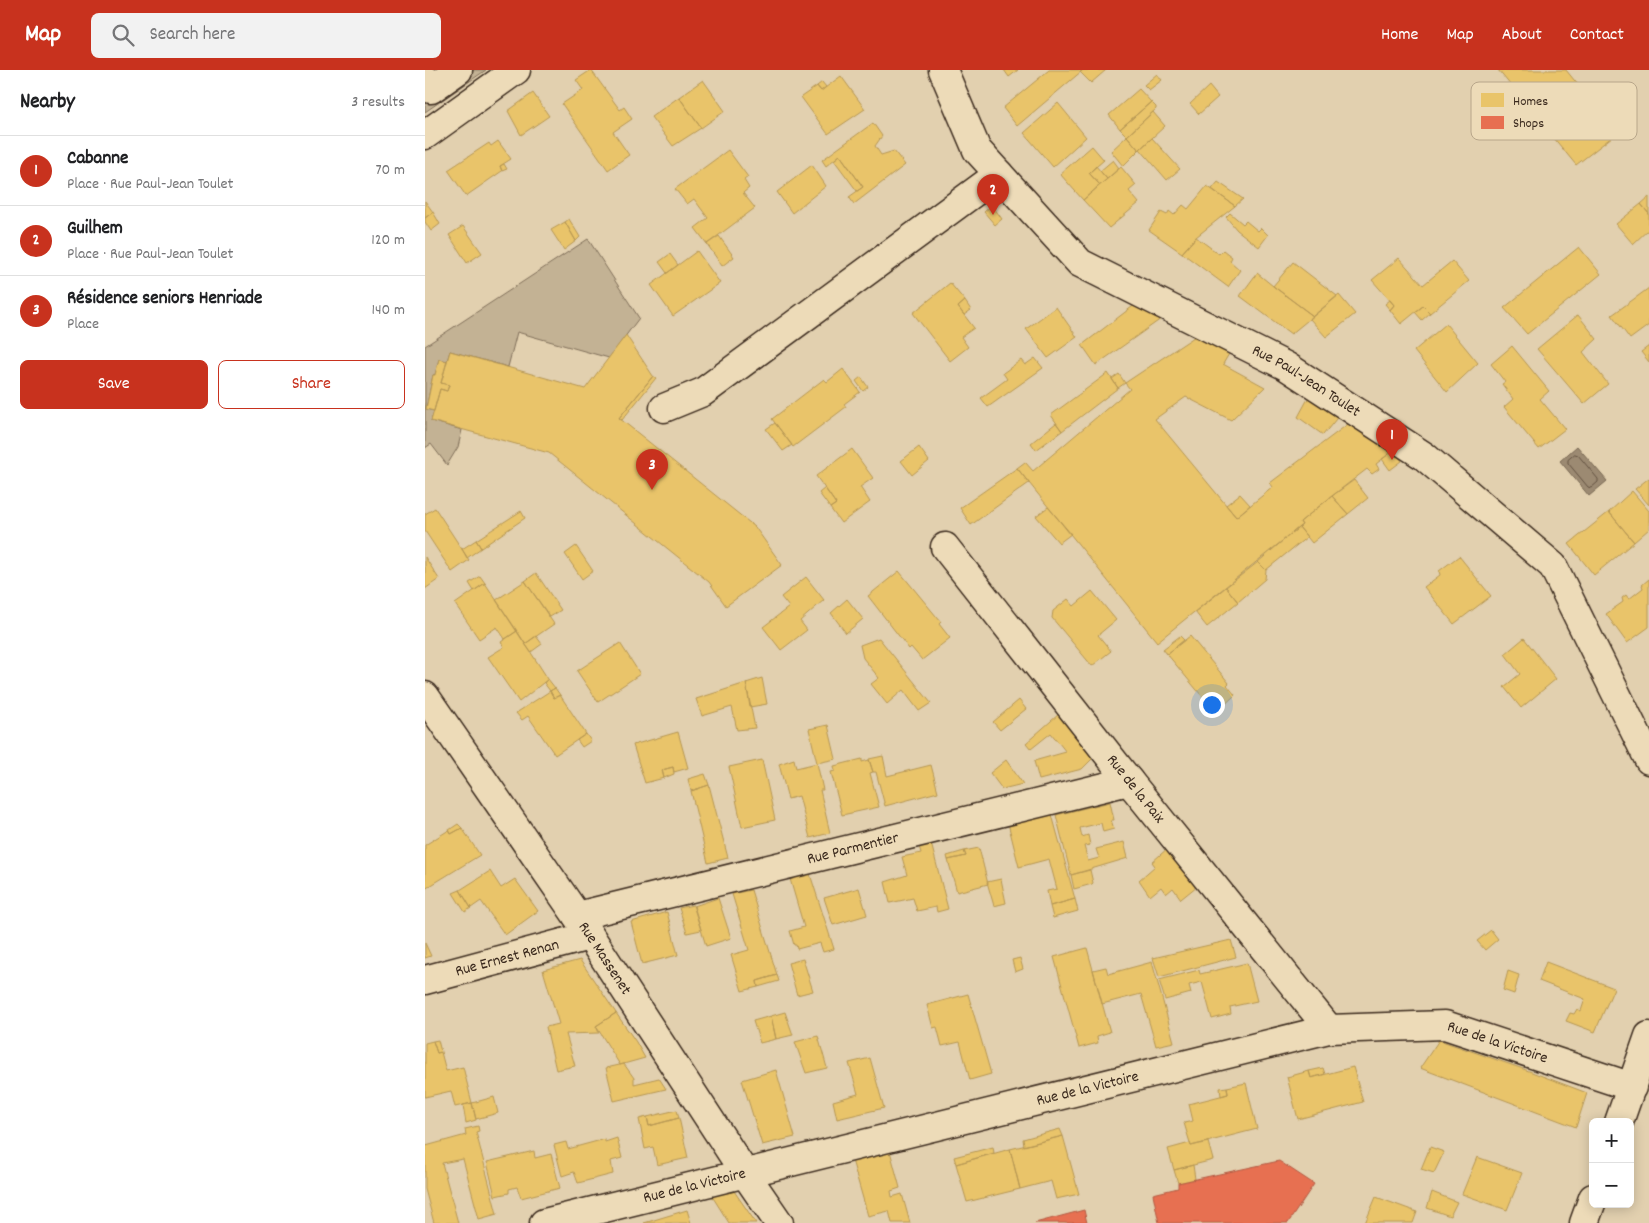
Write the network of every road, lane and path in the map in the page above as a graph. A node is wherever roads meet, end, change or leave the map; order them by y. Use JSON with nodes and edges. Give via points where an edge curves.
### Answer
{"nodes":[{"id":1,"x":457,"y":70,"type":"edge"},
{"id":2,"x":517,"y":70,"type":"edge"},
{"id":3,"x":943,"y":70,"type":"edge"},
{"id":4,"x":425,"y":80,"type":"edge"},
{"id":5,"x":425,"y":135,"type":"edge"},
{"id":6,"x":999,"y":174,"type":"junction"},
{"id":7,"x":664,"y":408,"type":"dead end"},
{"id":8,"x":945,"y":547,"type":"dead end"},
{"id":9,"x":425,"y":696,"type":"edge"},
{"id":10,"x":1649,"y":760,"type":"edge"},
{"id":11,"x":1129,"y":781,"type":"junction"},
{"id":12,"x":583,"y":926,"type":"junction"},
{"id":13,"x":425,"y":980,"type":"edge"},
{"id":14,"x":1329,"y":1029,"type":"junction"},
{"id":15,"x":1649,"y":1036,"type":"edge"},
{"id":16,"x":1632,"y":1087,"type":"junction"},
{"id":17,"x":1620,"y":1118,"type":"edge"},
{"id":18,"x":744,"y":1172,"type":"junction"},
{"id":19,"x":1589,"y":1208,"type":"edge"},
{"id":20,"x":543,"y":1223,"type":"edge"},
{"id":21,"x":779,"y":1223,"type":"edge"},
{"id":22,"x":1584,"y":1223,"type":"edge"}],
"edges":[{"from":1,"to":4,"type":"street","via":[[431,89]]},
{"from":2,"to":5,"type":"street"},
{"from":3,"to":6,"type":"street","name":"Rue Paul-Jean Toulet","via":[[977,150]]},
{"from":6,"to":7,"type":"street","via":[[703,392]]},
{"from":6,"to":10,"type":"street","name":"Rue Paul-Jean Toulet","via":[[1080,263],[1286,366],[1424,456],[1553,566]]},
{"from":8,"to":11,"type":"street","name":"Rue de la Paix"},
{"from":9,"to":12,"type":"street","name":"Rue Massenet"},
{"from":11,"to":12,"type":"street","name":"Rue Parmentier"},
{"from":11,"to":14,"type":"street","name":"Rue de la Paix"},
{"from":12,"to":13,"type":"street","name":"Rue Ernest Renan"},
{"from":12,"to":18,"type":"street","name":"Rue Massenet"},
{"from":14,"to":16,"type":"street","name":"Rue de la Victoire","via":[[1445,1025]]},
{"from":14,"to":18,"type":"street","name":"Rue de la Victoire"},
{"from":15,"to":16,"type":"street"},
{"from":16,"to":17,"type":"street"},
{"from":18,"to":20,"type":"street","name":"Rue de la Victoire"},
{"from":18,"to":21,"type":"street","name":"Rue Massenet"},
{"from":19,"to":22,"type":"street"}]}
